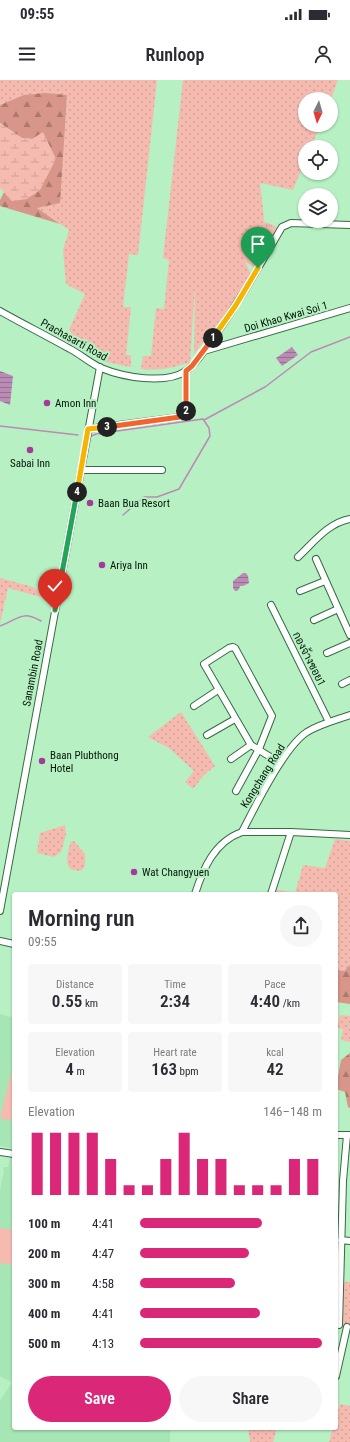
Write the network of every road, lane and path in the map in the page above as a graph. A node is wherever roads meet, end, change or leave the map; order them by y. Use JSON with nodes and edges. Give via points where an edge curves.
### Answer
{"nodes":[{"id":1,"x":350,"y":225,"type":"edge"},
{"id":2,"x":350,"y":308,"type":"edge"},
{"id":3,"x":0,"y":312,"type":"edge"},
{"id":4,"x":204,"y":351,"type":"junction"},
{"id":5,"x":100,"y":367,"type":"junction"},
{"id":6,"x":186,"y":371,"type":"junction"},
{"id":7,"x":88,"y":429,"type":"junction"},
{"id":8,"x":80,"y":470,"type":"junction"},
{"id":9,"x":162,"y":470,"type":"dead end"},
{"id":10,"x":350,"y":519,"type":"edge"},
{"id":11,"x":298,"y":557,"type":"dead end"},
{"id":12,"x":316,"y":560,"type":"dead end"},
{"id":13,"x":325,"y":581,"type":"junction"},
{"id":14,"x":300,"y":591,"type":"dead end"},
{"id":15,"x":271,"y":605,"type":"dead end"},
{"id":16,"x":338,"y":609,"type":"junction"},
{"id":17,"x":314,"y":620,"type":"dead end"},
{"id":18,"x":350,"y":635,"type":"edge"},
{"id":19,"x":350,"y":643,"type":"edge"},
{"id":20,"x":327,"y":653,"type":"dead end"},
{"id":21,"x":350,"y":680,"type":"edge"},
{"id":22,"x":342,"y":684,"type":"dead end"},
{"id":23,"x":218,"y":690,"type":"junction"},
{"id":24,"x":194,"y":706,"type":"dead end"},
{"id":25,"x":350,"y":715,"type":"edge"},
{"id":26,"x":235,"y":718,"type":"junction"},
{"id":27,"x":329,"y":722,"type":"junction"},
{"id":28,"x":207,"y":735,"type":"dead end"},
{"id":29,"x":251,"y":745,"type":"junction"},
{"id":30,"x":259,"y":749,"type":"junction"},
{"id":31,"x":231,"y":759,"type":"dead end"},
{"id":32,"x":280,"y":763,"type":"junction"},
{"id":33,"x":236,"y":790,"type":"dead end"},
{"id":34,"x":242,"y":832,"type":"junction"},
{"id":35,"x":291,"y":832,"type":"junction"},
{"id":36,"x":350,"y":835,"type":"edge"},
{"id":37,"x":196,"y":892,"type":"edge"},
{"id":38,"x":272,"y":892,"type":"edge"},
{"id":39,"x":0,"y":911,"type":"edge"},
{"id":40,"x":0,"y":941,"type":"edge"},
{"id":41,"x":12,"y":944,"type":"edge"},
{"id":42,"x":338,"y":1135,"type":"edge"},
{"id":43,"x":349,"y":1135,"type":"edge"},
{"id":44,"x":0,"y":1152,"type":"edge"},
{"id":45,"x":12,"y":1154,"type":"edge"},
{"id":46,"x":341,"y":1240,"type":"junction"},
{"id":47,"x":350,"y":1241,"type":"edge"},
{"id":48,"x":338,"y":1304,"type":"edge"},
{"id":49,"x":338,"y":1326,"type":"edge"},
{"id":50,"x":348,"y":1328,"type":"edge"},
{"id":51,"x":338,"y":1368,"type":"edge"}],
"edges":[{"from":1,"to":4,"type":"street","name":"Prachasarti Road","via":[[291,223],[282,227],[236,305]]},
{"from":2,"to":4,"type":"street","name":"Doi Khao Kwai Soi 1"},
{"from":3,"to":5,"type":"street","name":"Prachasarti Road"},
{"from":4,"to":6,"type":"street","name":"Prachasarti Road"},
{"from":5,"to":6,"type":"street","name":"Prachasarti Road","via":[[127,375],[161,378]]},
{"from":5,"to":7,"type":"street","name":"Sanambin Road"},
{"from":6,"to":7,"type":"street","via":[[186,409],[180,417]]},
{"from":7,"to":8,"type":"street","name":"Sanambin Road"},
{"from":8,"to":9,"type":"street"},
{"from":8,"to":39,"type":"street","name":"Sanambin Road"},
{"from":10,"to":11,"type":"street","via":[[341,520],[330,526]]},
{"from":12,"to":13,"type":"street"},
{"from":13,"to":14,"type":"street"},
{"from":13,"to":16,"type":"street"},
{"from":15,"to":27,"type":"street","name":"กองจ้างซอย1"},
{"from":16,"to":17,"type":"street"},
{"from":16,"to":18,"type":"street"},
{"from":19,"to":20,"type":"street"},
{"from":21,"to":22,"type":"street"},
{"from":23,"to":24,"type":"street"},
{"from":23,"to":26,"type":"street"},
{"from":23,"to":30,"type":"street","via":[[204,664],[233,647],[272,716]]},
{"from":25,"to":27,"type":"street","name":"Kongchang Road"},
{"from":26,"to":28,"type":"street"},
{"from":26,"to":29,"type":"street"},
{"from":27,"to":32,"type":"street","name":"Kongchang Road","via":[[305,734]]},
{"from":29,"to":30,"type":"street"},
{"from":29,"to":31,"type":"street"},
{"from":30,"to":32,"type":"street"},
{"from":30,"to":33,"type":"street"},
{"from":32,"to":34,"type":"street","name":"Kongchang Road"},
{"from":34,"to":35,"type":"street"},
{"from":34,"to":37,"type":"street","via":[[224,842],[211,857],[202,871]]},
{"from":35,"to":36,"type":"street"},
{"from":35,"to":38,"type":"street"},
{"from":40,"to":41,"type":"street"},
{"from":42,"to":43,"type":"street"},
{"from":43,"to":46,"type":"street","via":[[343,1181]]},
{"from":44,"to":45,"type":"street"},
{"from":46,"to":47,"type":"street"},
{"from":46,"to":48,"type":"street"},
{"from":49,"to":50,"type":"street"},
{"from":50,"to":51,"type":"street"}]}
